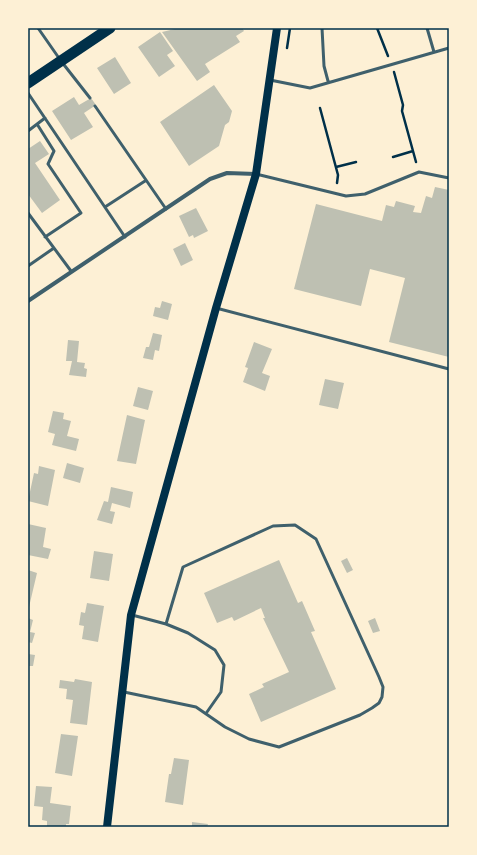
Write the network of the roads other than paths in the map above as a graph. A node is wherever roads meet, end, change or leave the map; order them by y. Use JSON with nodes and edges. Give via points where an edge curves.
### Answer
{"nodes":[{"id":1,"x":38,"y":28,"type":"edge"},
{"id":2,"x":110,"y":28,"type":"edge"},
{"id":3,"x":277,"y":28,"type":"edge"},
{"id":4,"x":322,"y":28,"type":"edge"},
{"id":5,"x":427,"y":28,"type":"edge"},
{"id":6,"x":449,"y":48,"type":"edge"},
{"id":7,"x":434,"y":52,"type":"junction"},
{"id":8,"x":61,"y":61,"type":"junction"},
{"id":9,"x":270,"y":80,"type":"junction"},
{"id":10,"x":328,"y":81,"type":"junction"},
{"id":11,"x":28,"y":83,"type":"edge"},
{"id":12,"x":28,"y":93,"type":"edge"},
{"id":13,"x":90,"y":98,"type":"dead end"},
{"id":14,"x":95,"y":106,"type":"dead end"},
{"id":15,"x":45,"y":118,"type":"junction"},
{"id":16,"x":37,"y":124,"type":"junction"},
{"id":17,"x":28,"y":132,"type":"edge"},
{"id":18,"x":256,"y":174,"type":"junction"},
{"id":19,"x":449,"y":178,"type":"edge"},
{"id":20,"x":145,"y":181,"type":"junction"},
{"id":21,"x":105,"y":207,"type":"junction"},
{"id":22,"x":166,"y":209,"type":"junction"},
{"id":23,"x":28,"y":213,"type":"edge"},
{"id":24,"x":46,"y":237,"type":"junction"},
{"id":25,"x":125,"y":237,"type":"junction"},
{"id":26,"x":54,"y":248,"type":"junction"},
{"id":27,"x":28,"y":266,"type":"edge"},
{"id":28,"x":71,"y":271,"type":"junction"},
{"id":29,"x":28,"y":302,"type":"edge"},
{"id":30,"x":216,"y":308,"type":"junction"},
{"id":31,"x":449,"y":369,"type":"edge"},
{"id":32,"x":131,"y":615,"type":"junction"},
{"id":33,"x":166,"y":624,"type":"junction"},
{"id":34,"x":122,"y":692,"type":"junction"},
{"id":35,"x":206,"y":712,"type":"junction"},
{"id":36,"x":107,"y":827,"type":"edge"}],
"edges":[{"from":1,"to":8,"type":"lane"},
{"from":2,"to":8,"type":"highway"},
{"from":3,"to":9,"type":"main road"},
{"from":4,"to":10,"type":"lane","via":[[324,66]]},
{"from":5,"to":7,"type":"lane"},
{"from":6,"to":7,"type":"lane"},
{"from":7,"to":10,"type":"lane"},
{"from":8,"to":11,"type":"highway"},
{"from":8,"to":13,"type":"lane"},
{"from":9,"to":10,"type":"lane","via":[[310,88]]},
{"from":9,"to":18,"type":"main road"},
{"from":12,"to":15,"type":"lane"},
{"from":14,"to":20,"type":"lane"},
{"from":15,"to":16,"type":"lane"},
{"from":15,"to":21,"type":"lane"},
{"from":16,"to":17,"type":"lane"},
{"from":16,"to":24,"type":"lane","via":[[54,151],[48,164],[81,213]]},
{"from":18,"to":19,"type":"lane","via":[[346,196],[364,194],[419,172]]},
{"from":18,"to":22,"type":"street","via":[[227,173],[210,179]]},
{"from":18,"to":30,"type":"main road"},
{"from":20,"to":21,"type":"lane"},
{"from":20,"to":22,"type":"lane"},
{"from":21,"to":25,"type":"lane"},
{"from":22,"to":25,"type":"street"},
{"from":23,"to":24,"type":"lane"},
{"from":24,"to":26,"type":"lane"},
{"from":25,"to":28,"type":"street"},
{"from":26,"to":27,"type":"lane"},
{"from":26,"to":28,"type":"lane"},
{"from":28,"to":29,"type":"street"},
{"from":30,"to":31,"type":"lane"},
{"from":30,"to":32,"type":"main road"},
{"from":32,"to":33,"type":"lane"},
{"from":32,"to":34,"type":"main road"},
{"from":33,"to":35,"type":"lane","via":[[188,633],[215,650],[224,665],[221,692]]},
{"from":33,"to":35,"type":"lane","via":[[184,567],[273,526],[295,525],[316,539],[382,687],[379,703],[360,715],[278,747],[249,739],[225,727]]},
{"from":34,"to":35,"type":"lane","via":[[196,707]]},
{"from":34,"to":36,"type":"main road"}]}
